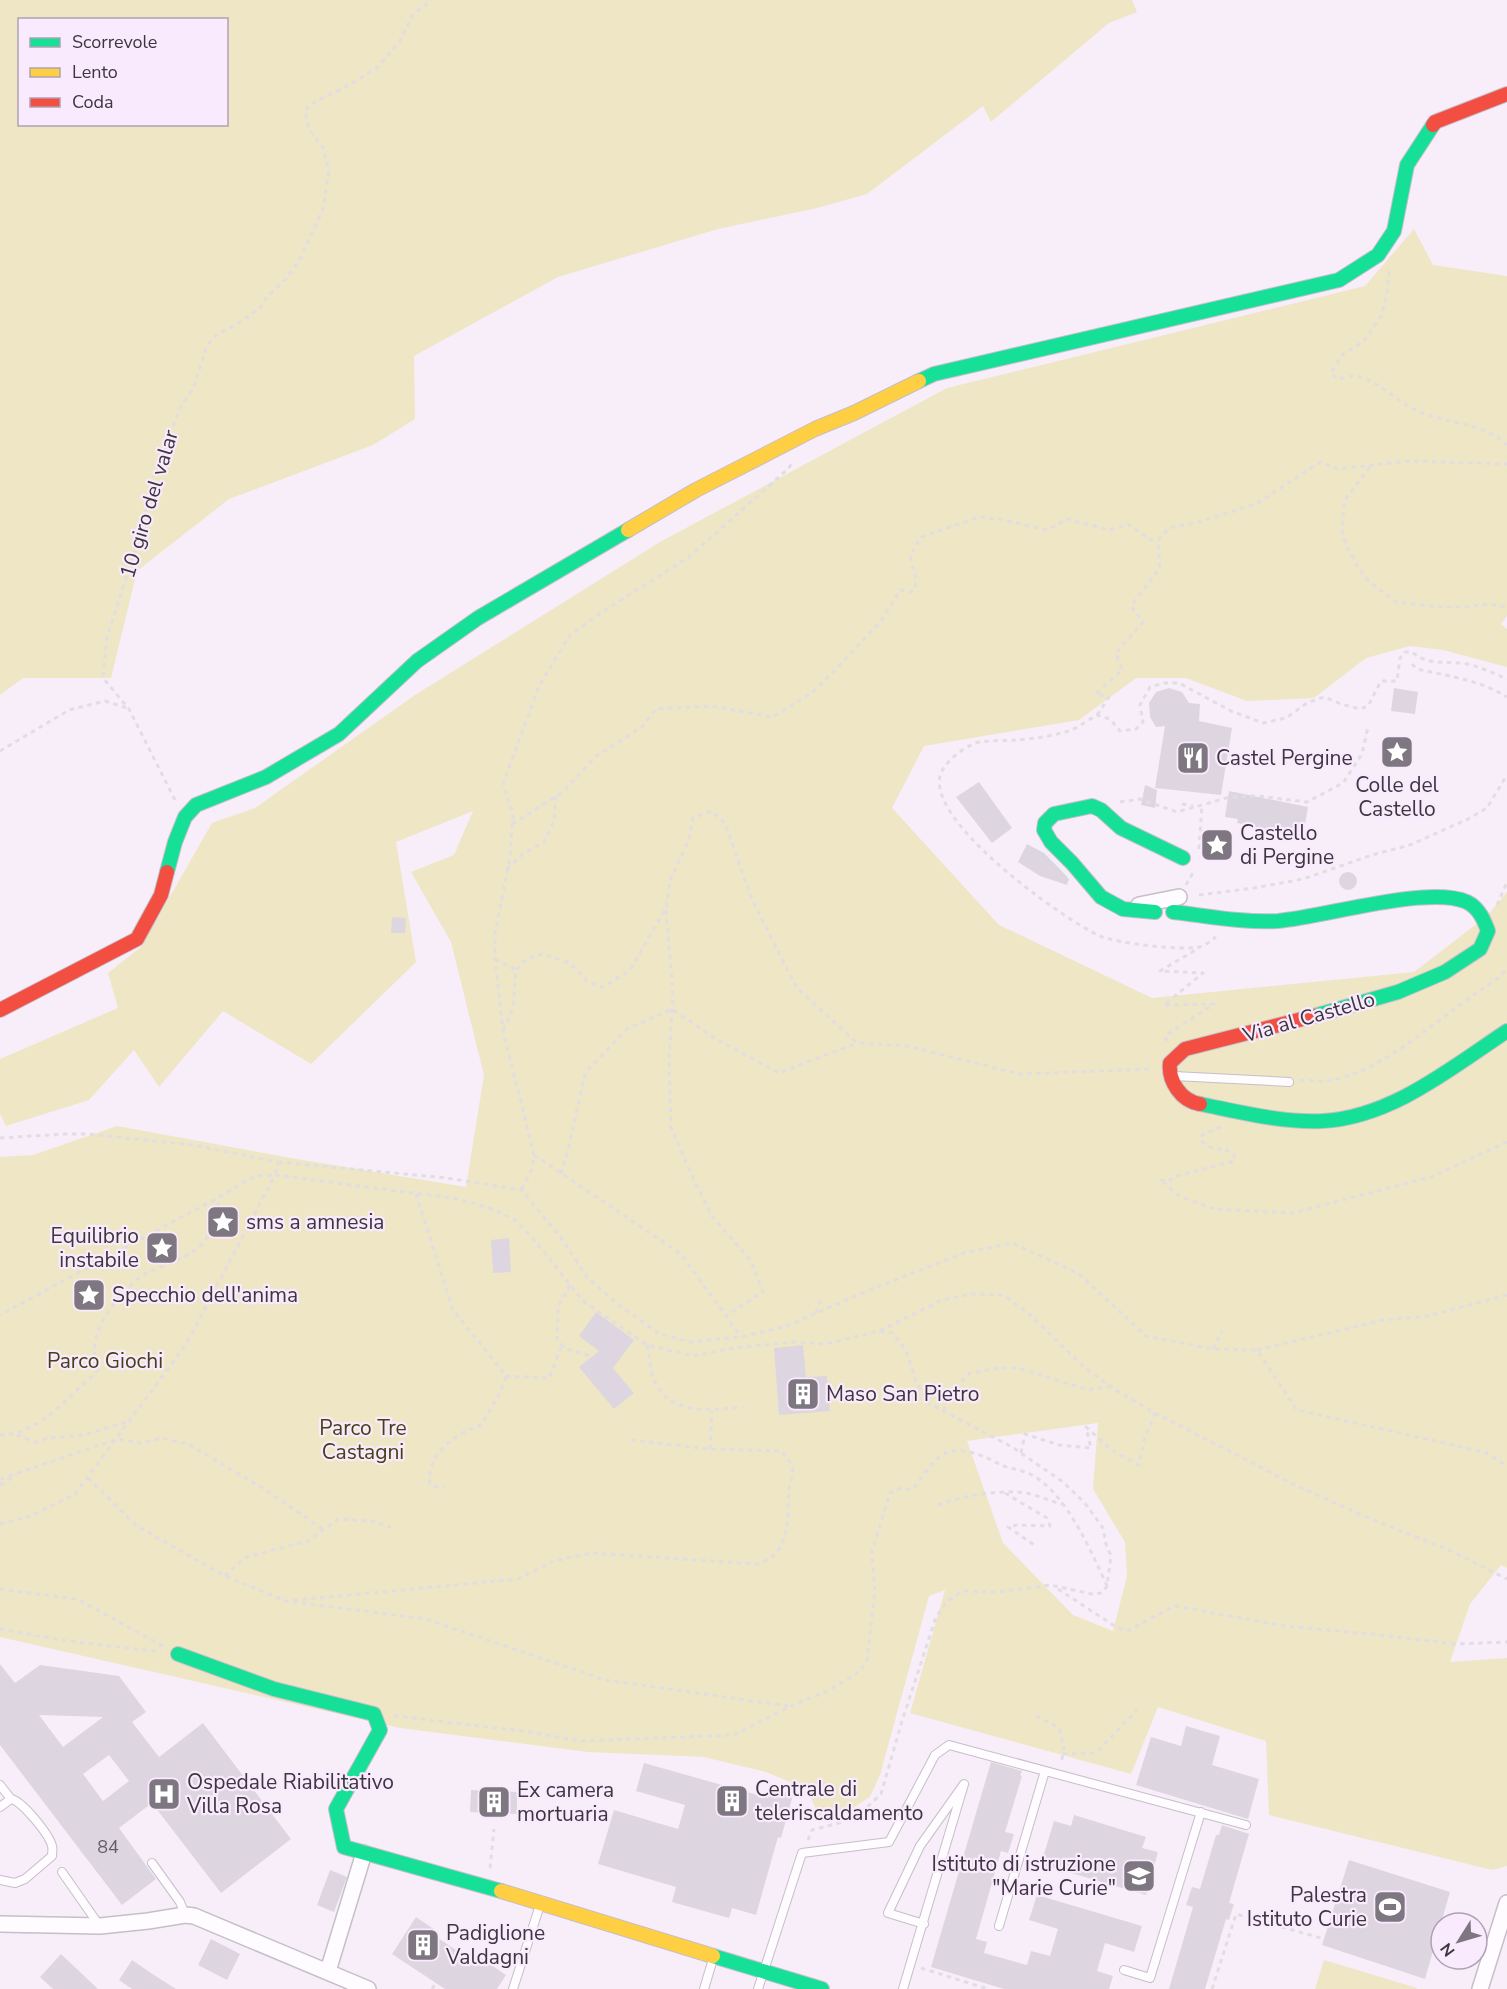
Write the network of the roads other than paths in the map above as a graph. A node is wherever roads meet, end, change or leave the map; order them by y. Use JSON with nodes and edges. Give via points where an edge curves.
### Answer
{"nodes":[{"id":1,"x":1507,"y":94,"type":"edge"},
{"id":2,"x":1183,"y":858,"type":"dead end"},
{"id":3,"x":1179,"y":897,"type":"road end"},
{"id":4,"x":1124,"y":908,"type":"junction"},
{"id":5,"x":1155,"y":912,"type":"dead end"},
{"id":6,"x":1173,"y":912,"type":"dead end"},
{"id":7,"x":0,"y":1010,"type":"edge"},
{"id":8,"x":1507,"y":1031,"type":"edge"},
{"id":9,"x":1171,"y":1067,"type":"junction"},
{"id":10,"x":1289,"y":1082,"type":"road end"},
{"id":11,"x":178,"y":1654,"type":"road end"},
{"id":12,"x":1045,"y":1771,"type":"junction"},
{"id":13,"x":0,"y":1785,"type":"edge"},
{"id":14,"x":11,"y":1798,"type":"junction"},
{"id":15,"x":0,"y":1807,"type":"edge"},
{"id":16,"x":1201,"y":1812,"type":"junction"},
{"id":17,"x":1246,"y":1825,"type":"dead end"},
{"id":18,"x":364,"y":1853,"type":"junction"},
{"id":19,"x":152,"y":1863,"type":"dead end"},
{"id":20,"x":62,"y":1872,"type":"dead end"},
{"id":21,"x":0,"y":1880,"type":"edge"},
{"id":22,"x":541,"y":1903,"type":"junction"},
{"id":23,"x":1507,"y":1903,"type":"edge"},
{"id":24,"x":185,"y":1915,"type":"junction"},
{"id":25,"x":0,"y":1924,"type":"edge"},
{"id":26,"x":924,"y":1924,"type":"junction"},
{"id":27,"x":100,"y":1926,"type":"junction"},
{"id":28,"x":999,"y":1926,"type":"dead end"},
{"id":29,"x":713,"y":1956,"type":"junction"},
{"id":30,"x":1124,"y":1970,"type":"dead end"},
{"id":31,"x":328,"y":1971,"type":"junction"},
{"id":32,"x":763,"y":1971,"type":"junction"},
{"id":33,"x":368,"y":1989,"type":"edge"},
{"id":34,"x":513,"y":1989,"type":"edge"},
{"id":35,"x":704,"y":1989,"type":"edge"},
{"id":36,"x":758,"y":1989,"type":"edge"},
{"id":37,"x":822,"y":1989,"type":"edge"},
{"id":38,"x":903,"y":1989,"type":"edge"},
{"id":39,"x":1480,"y":1989,"type":"edge"}],
"edges":[{"from":1,"to":7,"type":"street","via":[[1435,122],[1407,165],[1394,231],[1378,255],[1339,280],[934,374],[696,490],[478,618],[417,661],[339,734],[266,777],[196,805],[185,817],[161,895],[137,939]]},
{"from":2,"to":4,"type":"street","via":[[1121,828],[1092,806],[1050,816],[1044,823],[1045,832],[1085,882],[1104,900]]},
{"from":3,"to":4,"type":"street"},
{"from":4,"to":5,"type":"street"},
{"from":6,"to":9,"type":"street","name":"Via al Castello","via":[[1270,921],[1442,897],[1466,902],[1478,910],[1488,931],[1480,949],[1445,972],[1398,992],[1185,1049]]},
{"from":8,"to":9,"type":"street","via":[[1415,1091],[1371,1112],[1323,1121],[1274,1118],[1194,1103],[1179,1091]]},
{"from":9,"to":10,"type":"lane"},
{"from":11,"to":18,"type":"street","via":[[274,1689],[374,1714],[380,1730],[336,1809],[344,1847]]},
{"from":12,"to":16,"type":"lane"},
{"from":12,"to":28,"type":"lane"},
{"from":12,"to":32,"type":"lane","via":[[949,1745],[935,1755],[889,1842],[802,1852]]},
{"from":13,"to":14,"type":"lane"},
{"from":14,"to":15,"type":"lane"},
{"from":14,"to":21,"type":"lane","via":[[36,1821],[52,1845],[52,1856],[15,1884]]},
{"from":16,"to":17,"type":"lane"},
{"from":16,"to":30,"type":"lane","via":[[1150,1977]]},
{"from":18,"to":22,"type":"street"},
{"from":18,"to":31,"type":"street"},
{"from":19,"to":24,"type":"lane"},
{"from":20,"to":27,"type":"lane"},
{"from":22,"to":29,"type":"street"},
{"from":22,"to":34,"type":"lane"},
{"from":23,"to":39,"type":"street"},
{"from":24,"to":27,"type":"street"},
{"from":24,"to":31,"type":"street"},
{"from":25,"to":27,"type":"street"},
{"from":26,"to":26,"type":"lane","via":[[888,1913],[920,1846],[964,1784]]},
{"from":26,"to":38,"type":"lane"},
{"from":29,"to":32,"type":"street"},
{"from":29,"to":35,"type":"lane"},
{"from":31,"to":33,"type":"street"},
{"from":32,"to":36,"type":"lane"},
{"from":32,"to":37,"type":"street"}]}
